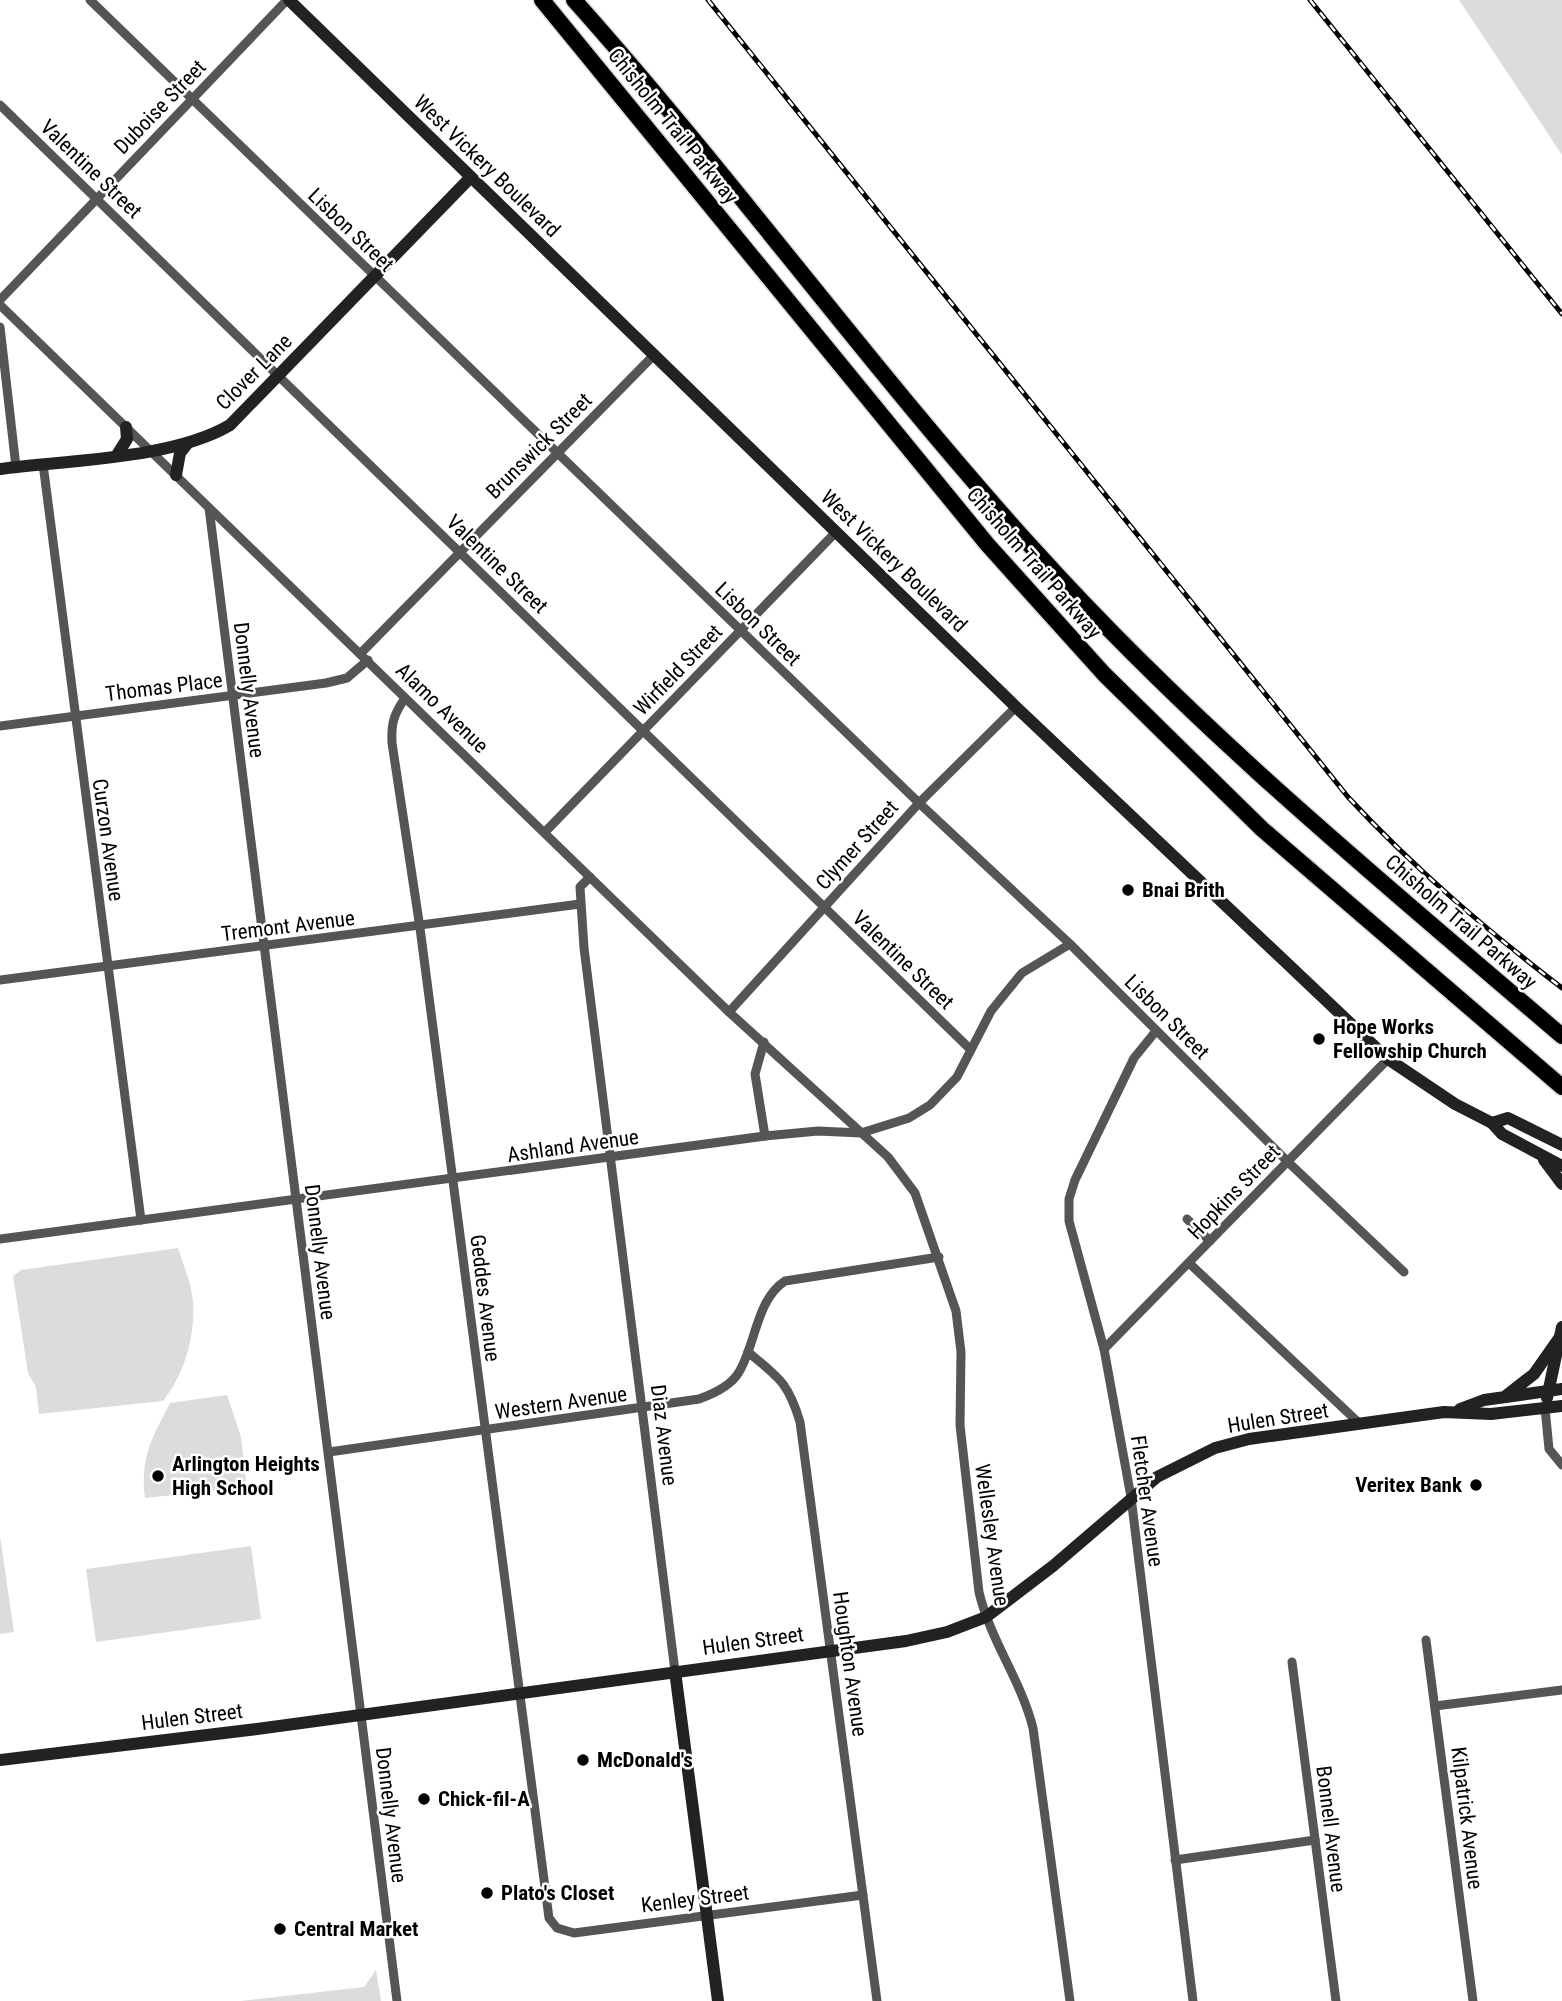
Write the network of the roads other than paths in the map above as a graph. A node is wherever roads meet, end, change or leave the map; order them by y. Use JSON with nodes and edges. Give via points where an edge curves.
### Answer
{"nodes":[{"id":1,"x":90,"y":0,"type":"edge"},
{"id":2,"x":288,"y":0,"type":"edge"},
{"id":3,"x":542,"y":0,"type":"edge"},
{"id":4,"x":574,"y":0,"type":"edge"},
{"id":5,"x":190,"y":101,"type":"junction"},
{"id":6,"x":0,"y":105,"type":"edge"},
{"id":7,"x":470,"y":178,"type":"junction"},
{"id":8,"x":96,"y":199,"type":"junction"},
{"id":9,"x":374,"y":277,"type":"junction"},
{"id":10,"x":0,"y":300,"type":"edge"},
{"id":11,"x":0,"y":305,"type":"edge"},
{"id":12,"x":0,"y":327,"type":"edge"},
{"id":13,"x":655,"y":354,"type":"junction"},
{"id":14,"x":277,"y":376,"type":"junction"},
{"id":15,"x":126,"y":427,"type":"junction"},
{"id":16,"x":187,"y":444,"type":"junction"},
{"id":17,"x":151,"y":451,"type":"junction"},
{"id":18,"x":557,"y":454,"type":"junction"},
{"id":19,"x":117,"y":455,"type":"junction"},
{"id":20,"x":43,"y":464,"type":"junction"},
{"id":21,"x":16,"y":467,"type":"junction"},
{"id":22,"x":0,"y":469,"type":"edge"},
{"id":23,"x":176,"y":475,"type":"junction"},
{"id":24,"x":209,"y":508,"type":"junction"},
{"id":25,"x":836,"y":532,"type":"junction"},
{"id":26,"x":460,"y":552,"type":"junction"},
{"id":27,"x":740,"y":631,"type":"junction"},
{"id":28,"x":364,"y":657,"type":"junction"},
{"id":29,"x":231,"y":696,"type":"junction"},
{"id":30,"x":405,"y":698,"type":"junction"},
{"id":31,"x":1016,"y":707,"type":"junction"},
{"id":32,"x":74,"y":716,"type":"junction"},
{"id":33,"x":0,"y":726,"type":"edge"},
{"id":34,"x":643,"y":731,"type":"junction"},
{"id":35,"x":919,"y":803,"type":"junction"},
{"id":36,"x":545,"y":832,"type":"junction"},
{"id":37,"x":590,"y":877,"type":"junction"},
{"id":38,"x":580,"y":904,"type":"junction"},
{"id":39,"x":825,"y":908,"type":"junction"},
{"id":40,"x":420,"y":928,"type":"junction"},
{"id":41,"x":1070,"y":944,"type":"junction"},
{"id":42,"x":264,"y":947,"type":"junction"},
{"id":43,"x":107,"y":966,"type":"junction"},
{"id":44,"x":0,"y":980,"type":"edge"},
{"id":45,"x":729,"y":1012,"type":"junction"},
{"id":46,"x":1156,"y":1031,"type":"junction"},
{"id":47,"x":1562,"y":1036,"type":"edge"},
{"id":48,"x":764,"y":1042,"type":"junction"},
{"id":49,"x":970,"y":1049,"type":"junction"},
{"id":50,"x":1388,"y":1059,"type":"junction"},
{"id":51,"x":1562,"y":1087,"type":"edge"},
{"id":52,"x":1492,"y":1123,"type":"junction"},
{"id":53,"x":861,"y":1133,"type":"junction"},
{"id":54,"x":765,"y":1136,"type":"junction"},
{"id":55,"x":1562,"y":1145,"type":"edge"},
{"id":56,"x":1539,"y":1154,"type":"junction"},
{"id":57,"x":610,"y":1159,"type":"junction"},
{"id":58,"x":1288,"y":1162,"type":"junction"},
{"id":59,"x":1562,"y":1166,"type":"edge"},
{"id":60,"x":452,"y":1180,"type":"junction"},
{"id":61,"x":1562,"y":1184,"type":"edge"},
{"id":62,"x":296,"y":1200,"type":"junction"},
{"id":63,"x":1187,"y":1219,"type":"dead end"},
{"id":64,"x":141,"y":1220,"type":"junction"},
{"id":65,"x":0,"y":1239,"type":"edge"},
{"id":66,"x":1210,"y":1241,"type":"junction"},
{"id":67,"x":939,"y":1257,"type":"junction"},
{"id":68,"x":1189,"y":1263,"type":"junction"},
{"id":69,"x":1404,"y":1272,"type":"dead end"},
{"id":70,"x":1561,"y":1332,"type":"edge"},
{"id":71,"x":1104,"y":1349,"type":"junction"},
{"id":72,"x":748,"y":1352,"type":"junction"},
{"id":73,"x":1562,"y":1390,"type":"edge"},
{"id":74,"x":1548,"y":1392,"type":"junction"},
{"id":75,"x":1504,"y":1397,"type":"junction"},
{"id":76,"x":1562,"y":1406,"type":"edge"},
{"id":77,"x":1545,"y":1408,"type":"junction"},
{"id":78,"x":642,"y":1409,"type":"junction"},
{"id":79,"x":1453,"y":1411,"type":"junction"},
{"id":80,"x":1360,"y":1424,"type":"junction"},
{"id":81,"x":484,"y":1431,"type":"junction"},
{"id":82,"x":329,"y":1452,"type":"junction"},
{"id":83,"x":1562,"y":1465,"type":"edge"},
{"id":84,"x":1131,"y":1497,"type":"junction"},
{"id":85,"x":986,"y":1617,"type":"junction"},
{"id":86,"x":1426,"y":1640,"type":"dead end"},
{"id":87,"x":830,"y":1650,"type":"junction"},
{"id":88,"x":1292,"y":1662,"type":"dead end"},
{"id":89,"x":675,"y":1671,"type":"junction"},
{"id":90,"x":1562,"y":1690,"type":"edge"},
{"id":91,"x":518,"y":1693,"type":"junction"},
{"id":92,"x":1435,"y":1706,"type":"junction"},
{"id":93,"x":361,"y":1714,"type":"junction"},
{"id":94,"x":0,"y":1760,"type":"edge"},
{"id":95,"x":1315,"y":1840,"type":"junction"},
{"id":96,"x":1175,"y":1860,"type":"junction"},
{"id":97,"x":863,"y":1895,"type":"junction"},
{"id":98,"x":548,"y":1906,"type":"joint"},
{"id":99,"x":706,"y":1916,"type":"junction"},
{"id":100,"x":397,"y":2001,"type":"edge"},
{"id":101,"x":718,"y":2001,"type":"edge"},
{"id":102,"x":877,"y":2001,"type":"edge"},
{"id":103,"x":1070,"y":2001,"type":"edge"},
{"id":104,"x":1193,"y":2001,"type":"edge"},
{"id":105,"x":1336,"y":2001,"type":"edge"},
{"id":106,"x":1473,"y":2001,"type":"edge"}],
"edges":[{"from":1,"to":5,"type":"street","name":"Lisbon Street"},
{"from":2,"to":5,"type":"street","name":"Duboise Street"},
{"from":2,"to":7,"type":"main road","name":"West Vickery Boulevard"},
{"from":3,"to":51,"type":"highway","name":"Chisholm Trail Parkway","via":[[1015,577],[1104,674],[1262,830]]},
{"from":4,"to":47,"type":"highway","name":"Chisholm Trail Parkway","via":[[1035,551],[1160,681],[1302,813]]},
{"from":5,"to":8,"type":"street","name":"Duboise Street"},
{"from":5,"to":9,"type":"street","name":"Lisbon Street"},
{"from":6,"to":8,"type":"street","name":"Valentine Street"},
{"from":7,"to":9,"type":"main road","name":"Clover Lane"},
{"from":7,"to":13,"type":"main road","name":"West Vickery Boulevard"},
{"from":8,"to":10,"type":"street","name":"Duboise Street"},
{"from":8,"to":14,"type":"street","name":"Valentine Street"},
{"from":9,"to":14,"type":"main road","name":"Clover Lane"},
{"from":9,"to":18,"type":"street","name":"Lisbon Street"},
{"from":11,"to":15,"type":"street","name":"Alamo Avenue"},
{"from":12,"to":21,"type":"street"},
{"from":13,"to":18,"type":"street","name":"Brunswick Street"},
{"from":13,"to":25,"type":"main road","name":"West Vickery Boulevard"},
{"from":14,"to":16,"type":"main road","name":"Clover Lane","via":[[230,425]]},
{"from":14,"to":26,"type":"street","name":"Valentine Street"},
{"from":15,"to":17,"type":"street","name":"Alamo Avenue"},
{"from":15,"to":19,"type":"main road","via":[[127,439]]},
{"from":16,"to":17,"type":"main road","name":"Clover Lane"},
{"from":16,"to":23,"type":"main road","via":[[180,453]]},
{"from":17,"to":19,"type":"main road","name":"Clover Lane"},
{"from":17,"to":23,"type":"street","name":"Alamo Avenue"},
{"from":18,"to":26,"type":"street","name":"Brunswick Street"},
{"from":18,"to":27,"type":"street","name":"Lisbon Street"},
{"from":19,"to":20,"type":"main road","name":"Clover Lane"},
{"from":20,"to":21,"type":"main road","name":"Clover Lane"},
{"from":20,"to":32,"type":"street","name":"Curzon Avenue"},
{"from":21,"to":22,"type":"main road","name":"Clover Lane"},
{"from":23,"to":24,"type":"street","name":"Alamo Avenue"},
{"from":24,"to":28,"type":"street","name":"Alamo Avenue"},
{"from":24,"to":29,"type":"street","name":"Donnelly Avenue"},
{"from":25,"to":27,"type":"street","name":"Wirfield Street"},
{"from":25,"to":31,"type":"main road","name":"West Vickery Boulevard"},
{"from":26,"to":28,"type":"street","name":"Brunswick Street"},
{"from":26,"to":34,"type":"street","name":"Valentine Street"},
{"from":27,"to":34,"type":"street","name":"Wirfield Street"},
{"from":27,"to":35,"type":"street","name":"Lisbon Street"},
{"from":28,"to":29,"type":"street","name":"Thomas Place","via":[[347,678]]},
{"from":28,"to":30,"type":"street","name":"Alamo Avenue"},
{"from":29,"to":32,"type":"street","name":"Thomas Place"},
{"from":29,"to":42,"type":"street","name":"Donnelly Avenue"},
{"from":30,"to":36,"type":"street","name":"Alamo Avenue"},
{"from":30,"to":40,"type":"street","name":"Geddes Avenue","via":[[394,713],[391,734]]},
{"from":31,"to":35,"type":"street","name":"Clymer Street"},
{"from":31,"to":50,"type":"main road","name":"West Vickery Boulevard"},
{"from":32,"to":33,"type":"street","name":"Thomas Place"},
{"from":32,"to":43,"type":"street","name":"Curzon Avenue"},
{"from":34,"to":36,"type":"street","name":"Wirfield Street"},
{"from":34,"to":39,"type":"street","name":"Valentine Street"},
{"from":35,"to":39,"type":"street","name":"Clymer Street"},
{"from":35,"to":41,"type":"street","name":"Lisbon Street"},
{"from":36,"to":37,"type":"street","name":"Alamo Avenue"},
{"from":37,"to":38,"type":"street","name":"Diaz Avenue","via":[[580,887]]},
{"from":37,"to":45,"type":"street","name":"Alamo Avenue"},
{"from":38,"to":40,"type":"street","name":"Tremont Avenue"},
{"from":38,"to":57,"type":"street","name":"Diaz Avenue"},
{"from":39,"to":45,"type":"street","name":"Clymer Street"},
{"from":39,"to":49,"type":"street","name":"Valentine Street"},
{"from":40,"to":42,"type":"street","name":"Tremont Avenue"},
{"from":40,"to":60,"type":"street","name":"Geddes Avenue"},
{"from":41,"to":46,"type":"street","name":"Lisbon Street"},
{"from":41,"to":49,"type":"street","name":"Ashland Avenue","via":[[1023,973],[991,1011]]},
{"from":42,"to":43,"type":"street","name":"Tremont Avenue"},
{"from":42,"to":62,"type":"street","name":"Donnelly Avenue"},
{"from":43,"to":44,"type":"street","name":"Tremont Avenue"},
{"from":43,"to":64,"type":"street","name":"Curzon Avenue"},
{"from":45,"to":48,"type":"street","name":"Alamo Avenue"},
{"from":46,"to":58,"type":"street","name":"Lisbon Street"},
{"from":46,"to":71,"type":"street","name":"Fletcher Avenue","via":[[1120,1083],[1069,1199],[1073,1241]]},
{"from":48,"to":53,"type":"street","name":"Alamo Avenue"},
{"from":48,"to":54,"type":"street","via":[[755,1074]]},
{"from":49,"to":53,"type":"street","name":"Ashland Avenue","via":[[957,1077],[930,1105],[909,1118]]},
{"from":50,"to":52,"type":"main road","name":"West Vickery Boulevard","via":[[1446,1099]]},
{"from":50,"to":58,"type":"street","name":"Hopkins Street"},
{"from":52,"to":55,"type":"main road","name":"West Vickery Boulevard","via":[[1508,1118]]},
{"from":52,"to":56,"type":"main road","name":"West Vickery Boulevard","via":[[1502,1134]]},
{"from":53,"to":54,"type":"street","name":"Ashland Avenue"},
{"from":53,"to":67,"type":"street","name":"Wellesley Avenue","via":[[888,1157],[915,1193]]},
{"from":54,"to":57,"type":"street","name":"Ashland Avenue"},
{"from":56,"to":59,"type":"main road","name":"West Vickery Boulevard"},
{"from":56,"to":61,"type":"main road"},
{"from":57,"to":60,"type":"street","name":"Ashland Avenue"},
{"from":57,"to":78,"type":"street","name":"Diaz Avenue"},
{"from":58,"to":66,"type":"street","name":"Hopkins Street"},
{"from":58,"to":69,"type":"street","name":"Lisbon Street"},
{"from":60,"to":62,"type":"street","name":"Ashland Avenue"},
{"from":60,"to":81,"type":"street","name":"Geddes Avenue"},
{"from":62,"to":64,"type":"street","name":"Ashland Avenue"},
{"from":62,"to":82,"type":"street","name":"Donnelly Avenue"},
{"from":63,"to":66,"type":"street"},
{"from":64,"to":65,"type":"street","name":"Ashland Avenue"},
{"from":66,"to":68,"type":"street","name":"Hopkins Street"},
{"from":67,"to":72,"type":"street","name":"Western Avenue","via":[[785,1281],[772,1292]]},
{"from":67,"to":85,"type":"street","name":"Wellesley Avenue","via":[[956,1311],[961,1436]]},
{"from":68,"to":71,"type":"street","name":"Hopkins Street"},
{"from":68,"to":80,"type":"street"},
{"from":70,"to":74,"type":"main road"},
{"from":70,"to":75,"type":"main road","via":[[1534,1374]]},
{"from":71,"to":84,"type":"street","name":"Fletcher Avenue"},
{"from":72,"to":78,"type":"street","name":"Western Avenue","via":[[734,1379],[711,1395]]},
{"from":72,"to":87,"type":"street","name":"Houghton Avenue","via":[[784,1382],[800,1422]]},
{"from":73,"to":74,"type":"main road"},
{"from":74,"to":75,"type":"main road"},
{"from":74,"to":77,"type":"main road"},
{"from":75,"to":79,"type":"main road"},
{"from":76,"to":77,"type":"main road"},
{"from":77,"to":79,"type":"main road","via":[[1491,1414]]},
{"from":77,"to":83,"type":"street","via":[[1549,1449]]},
{"from":78,"to":81,"type":"street","name":"Western Avenue"},
{"from":78,"to":89,"type":"street","name":"Diaz Avenue"},
{"from":79,"to":80,"type":"main road","name":"Hulen Street"},
{"from":80,"to":84,"type":"main road","name":"Hulen Street","via":[[1215,1448],[1183,1461]]},
{"from":81,"to":82,"type":"street","name":"Western Avenue"},
{"from":81,"to":91,"type":"street","name":"Geddes Avenue"},
{"from":82,"to":93,"type":"street","name":"Donnelly Avenue"},
{"from":84,"to":85,"type":"main road","name":"Hulen Street"},
{"from":84,"to":96,"type":"street","name":"Fletcher Avenue"},
{"from":85,"to":87,"type":"main road","name":"Hulen Street","via":[[906,1642]]},
{"from":85,"to":103,"type":"street","name":"Wellesley Avenue","via":[[1034,1728]]},
{"from":86,"to":92,"type":"street","name":"Kilpatrick Avenue"},
{"from":87,"to":89,"type":"main road","name":"Hulen Street"},
{"from":87,"to":97,"type":"street","name":"Houghton Avenue"},
{"from":88,"to":95,"type":"street","name":"Bonnell Avenue"},
{"from":89,"to":91,"type":"main road","name":"Hulen Street"},
{"from":89,"to":99,"type":"main road","name":"Diaz Avenue"},
{"from":90,"to":92,"type":"street"},
{"from":91,"to":93,"type":"main road","name":"Hulen Street"},
{"from":91,"to":98,"type":"street","name":"Geddes Avenue"},
{"from":92,"to":106,"type":"street","name":"Kilpatrick Avenue"},
{"from":93,"to":94,"type":"main road","name":"Hulen Street"},
{"from":93,"to":100,"type":"street","name":"Donnelly Avenue"},
{"from":95,"to":96,"type":"street"},
{"from":95,"to":105,"type":"street","name":"Bonnell Avenue"},
{"from":96,"to":104,"type":"street","name":"Fletcher Avenue"},
{"from":97,"to":99,"type":"street","name":"Kenley Street"},
{"from":97,"to":102,"type":"street","name":"Houghton Avenue"},
{"from":98,"to":99,"type":"street","name":"Kenley Street","via":[[554,1925],[573,1933]]},
{"from":99,"to":101,"type":"main road","name":"Diaz Avenue"}]}
